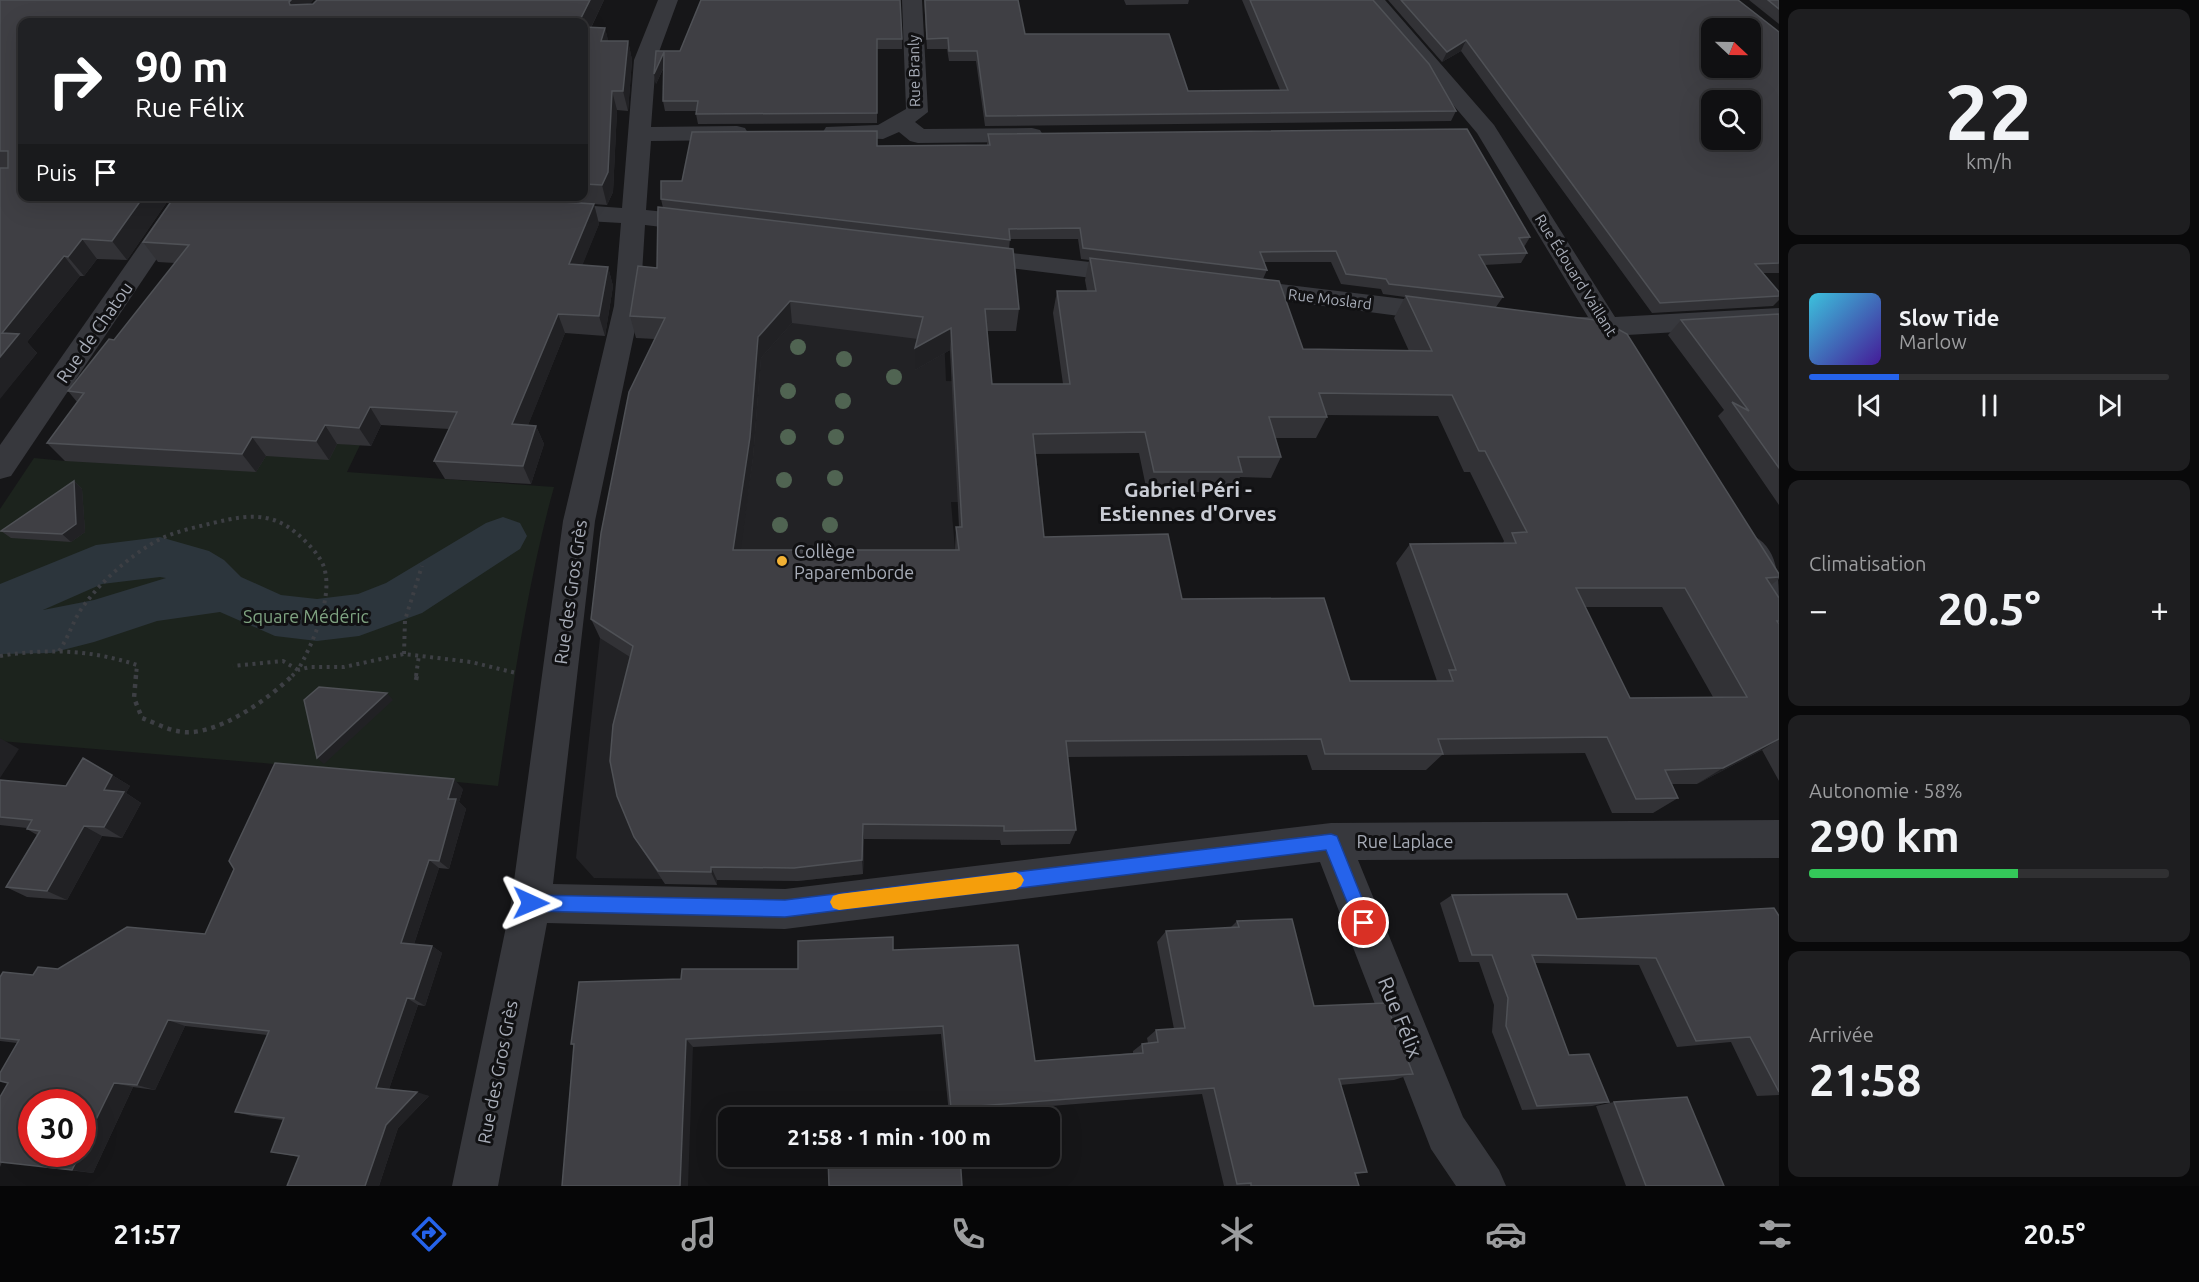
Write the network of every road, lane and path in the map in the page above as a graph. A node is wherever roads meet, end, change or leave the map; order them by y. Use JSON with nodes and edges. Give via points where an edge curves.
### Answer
{"nodes":[{"id":1,"x":668,"y":0,"type":"edge"},
{"id":2,"x":912,"y":0,"type":"edge"},
{"id":3,"x":1374,"y":0,"type":"edge"},
{"id":4,"x":901,"y":122,"type":"junction"},
{"id":5,"x":813,"y":132,"type":"edge"},
{"id":6,"x":755,"y":133,"type":"edge"},
{"id":7,"x":640,"y":134,"type":"junction"},
{"id":8,"x":1048,"y":135,"type":"edge"},
{"id":9,"x":184,"y":201,"type":"edge"},
{"id":10,"x":532,"y":210,"type":"edge"},
{"id":11,"x":634,"y":216,"type":"junction"},
{"id":12,"x":725,"y":226,"type":"edge"},
{"id":13,"x":948,"y":253,"type":"edge"},
{"id":14,"x":1160,"y":278,"type":"edge"},
{"id":15,"x":1219,"y":285,"type":"edge"},
{"id":16,"x":1466,"y":315,"type":"edge"},
{"id":17,"x":1779,"y":317,"type":"edge"},
{"id":18,"x":1548,"y":325,"type":"edge"},
{"id":19,"x":1607,"y":327,"type":"junction"},
{"id":20,"x":1633,"y":366,"type":"edge"},
{"id":21,"x":0,"y":468,"type":"edge"},
{"id":22,"x":1734,"y":525,"type":"edge"},
{"id":23,"x":151,"y":544,"type":"joint"},
{"id":24,"x":422,"y":566,"type":"dead end"},
{"id":25,"x":112,"y":577,"type":"joint"},
{"id":26,"x":1779,"y":594,"type":"edge"},
{"id":27,"x":58,"y":651,"type":"junction"},
{"id":28,"x":404,"y":654,"type":"junction"},
{"id":29,"x":419,"y":655,"type":"junction"},
{"id":30,"x":0,"y":656,"type":"edge"},
{"id":31,"x":233,"y":666,"type":"dead end"},
{"id":32,"x":298,"y":670,"type":"junction"},
{"id":33,"x":416,"y":680,"type":"dead end"},
{"id":34,"x":558,"y":682,"type":"junction"},
{"id":35,"x":1779,"y":839,"type":"edge"},
{"id":36,"x":1331,"y":842,"type":"junction"},
{"id":37,"x":531,"y":903,"type":"junction"},
{"id":38,"x":475,"y":1186,"type":"edge"},
{"id":39,"x":1483,"y":1186,"type":"edge"}],
"edges":[{"from":1,"to":7,"type":"street","name":"Rue des Gros Grès","via":[[645,60]]},
{"from":2,"to":4,"type":"street","name":"Rue Branly","via":[[917,112]]},
{"from":3,"to":19,"type":"street","name":"Rue Édouard Vaillant","via":[[1474,130]]},
{"from":4,"to":5,"type":"street","name":"Rue Branly","via":[[884,132]]},
{"from":4,"to":8,"type":"street","via":[[918,136]]},
{"from":6,"to":7,"type":"street"},
{"from":7,"to":11,"type":"street","name":"Rue des Gros Grès"},
{"from":9,"to":21,"type":"street","name":"Rue de Chatou"},
{"from":10,"to":11,"type":"street"},
{"from":11,"to":12,"type":"street"},
{"from":11,"to":34,"type":"street","name":"Rue des Gros Grès","via":[[627,306],[579,521]]},
{"from":13,"to":14,"type":"street"},
{"from":15,"to":16,"type":"street","name":"Rue Moslard"},
{"from":17,"to":19,"type":"street"},
{"from":18,"to":19,"type":"street"},
{"from":19,"to":20,"type":"street","name":"Rue Édouard Vaillant"},
{"from":22,"to":26,"type":"street"},
{"from":23,"to":25,"type":"path"},
{"from":23,"to":32,"type":"path","via":[[176,531],[242,515],[276,519],[293,530],[319,557],[326,573],[315,635]]},
{"from":24,"to":28,"type":"path","via":[[408,604],[402,637]]},
{"from":25,"to":27,"type":"path","via":[[92,595]]},
{"from":27,"to":30,"type":"path"},
{"from":27,"to":32,"type":"path","via":[[137,665],[134,698],[142,718],[179,732],[201,731],[251,711]]},
{"from":28,"to":29,"type":"path"},
{"from":28,"to":32,"type":"path","via":[[344,667]]},
{"from":29,"to":33,"type":"path"},
{"from":29,"to":34,"type":"path","via":[[471,662]]},
{"from":31,"to":32,"type":"path","via":[[283,661]]},
{"from":34,"to":37,"type":"street","name":"Rue des Gros Grès"},
{"from":35,"to":36,"type":"street","name":"Rue Laplace"},
{"from":36,"to":37,"type":"street","name":"Rue Laplace","via":[[785,909]]},
{"from":36,"to":39,"type":"street","name":"Rue Félix","via":[[1447,1133]]},
{"from":37,"to":38,"type":"street","name":"Rue des Gros Grès"}]}
